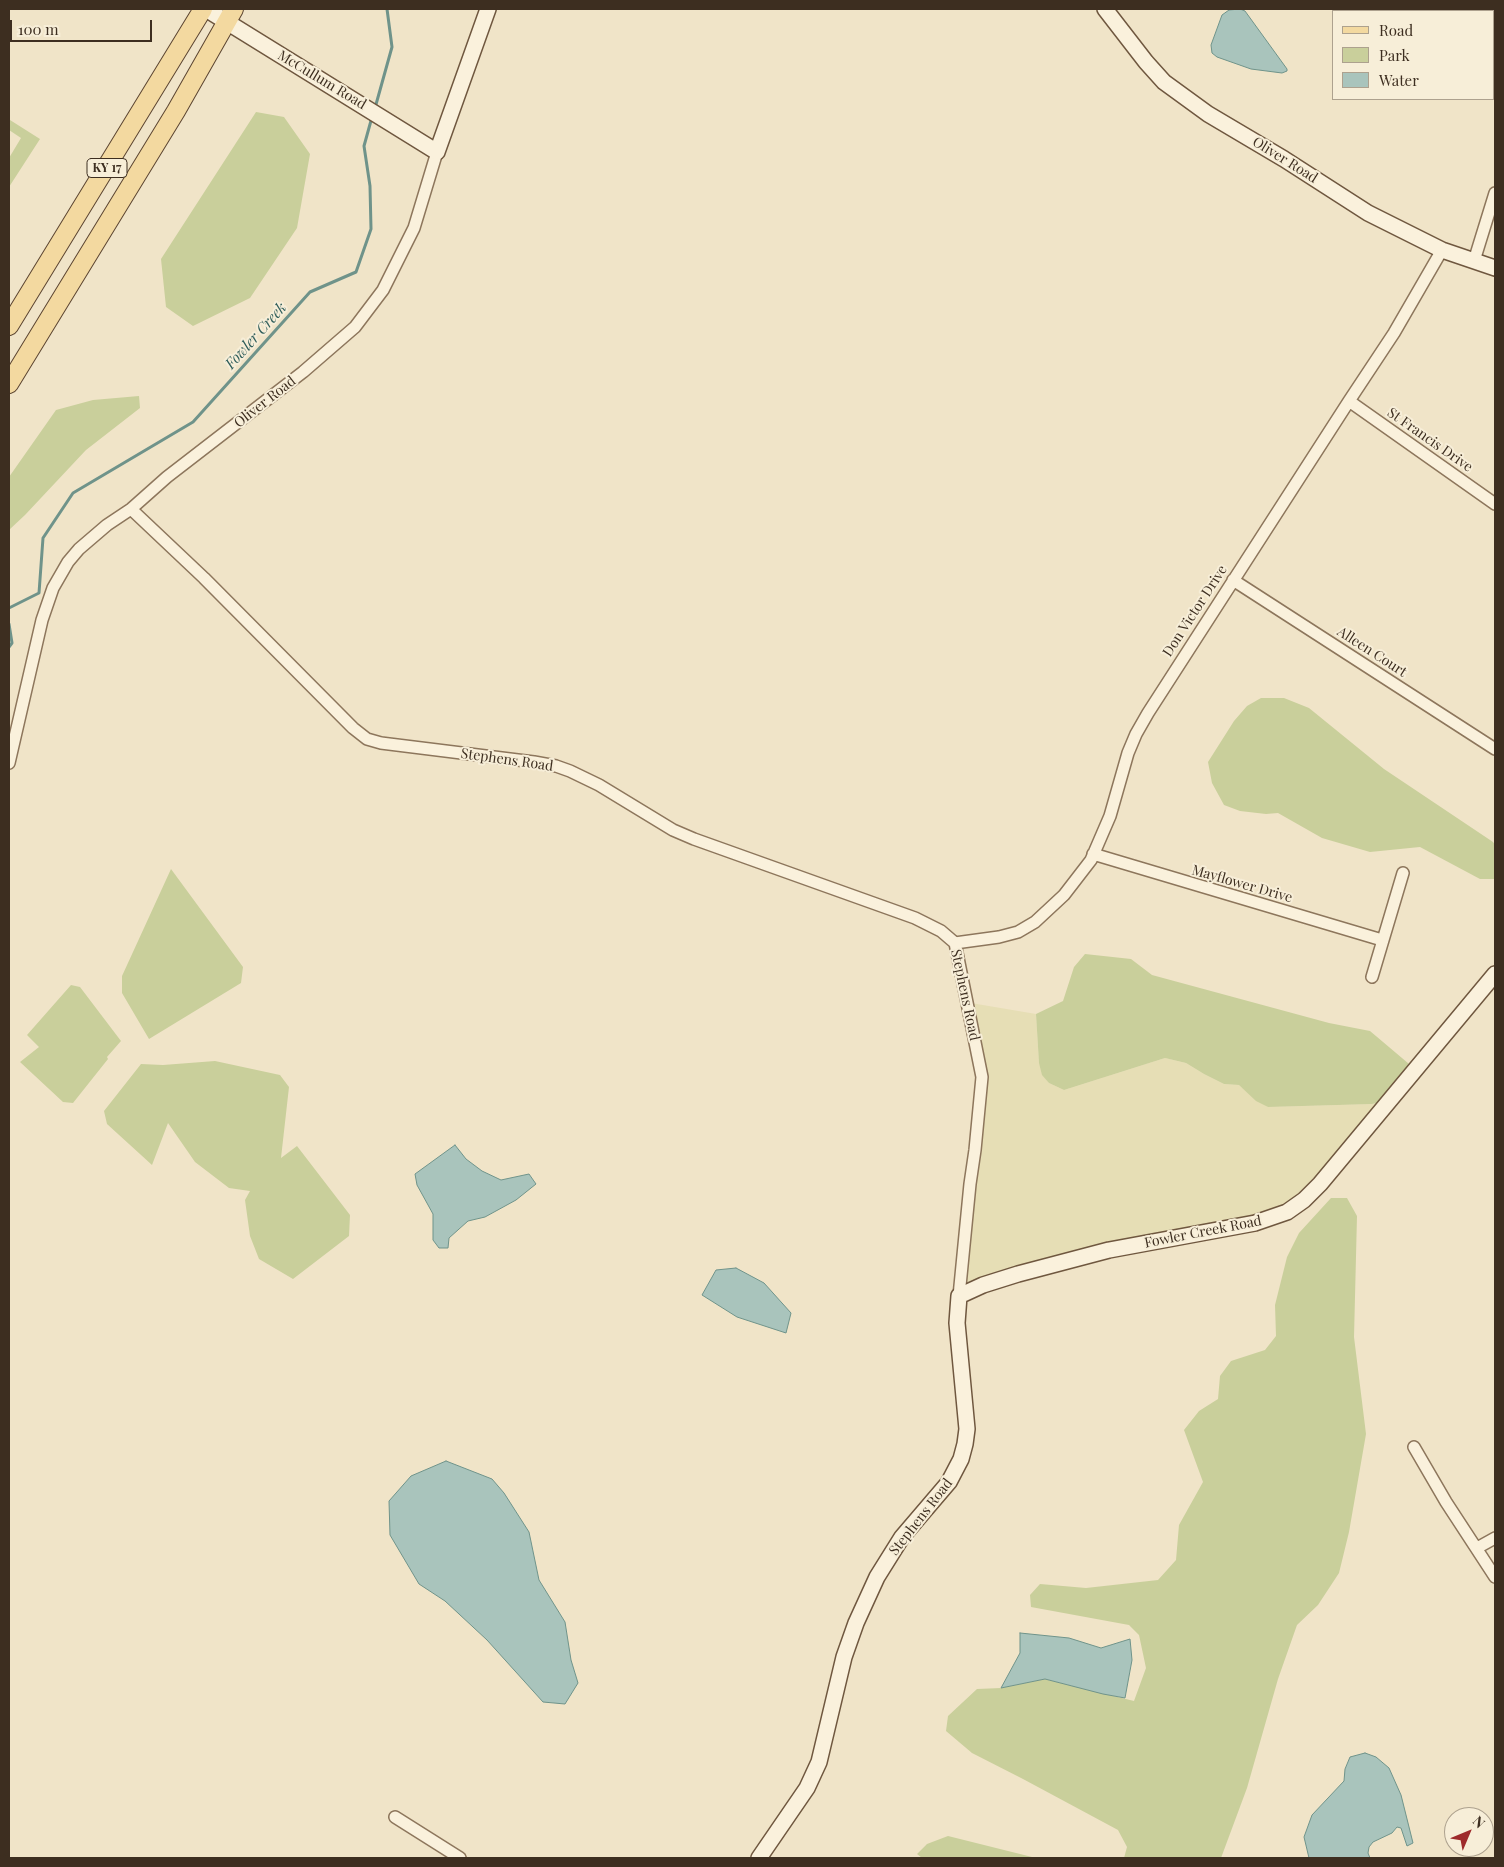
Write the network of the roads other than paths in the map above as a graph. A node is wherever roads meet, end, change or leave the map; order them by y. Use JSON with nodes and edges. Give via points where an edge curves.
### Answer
{"nodes":[{"id":1,"x":205,"y":9,"type":"edge"},
{"id":2,"x":488,"y":9,"type":"edge"},
{"id":3,"x":1105,"y":9,"type":"edge"},
{"id":4,"x":230,"y":15,"type":"edge"},
{"id":5,"x":437,"y":152,"type":"junction"},
{"id":6,"x":1495,"y":193,"type":"edge"},
{"id":7,"x":1442,"y":250,"type":"junction"},
{"id":8,"x":1474,"y":261,"type":"junction"},
{"id":9,"x":1495,"y":268,"type":"edge"},
{"id":10,"x":9,"y":326,"type":"edge"},
{"id":11,"x":9,"y":384,"type":"edge"},
{"id":12,"x":1349,"y":401,"type":"junction"},
{"id":13,"x":1495,"y":504,"type":"edge"},
{"id":14,"x":131,"y":509,"type":"junction"},
{"id":15,"x":1233,"y":580,"type":"junction"},
{"id":16,"x":1495,"y":749,"type":"edge"},
{"id":17,"x":9,"y":762,"type":"edge"},
{"id":18,"x":1093,"y":854,"type":"junction"},
{"id":19,"x":1403,"y":873,"type":"dead end"},
{"id":20,"x":1382,"y":940,"type":"junction"},
{"id":21,"x":955,"y":943,"type":"junction"},
{"id":22,"x":1495,"y":974,"type":"edge"},
{"id":23,"x":1372,"y":977,"type":"dead end"},
{"id":24,"x":959,"y":1296,"type":"junction"},
{"id":25,"x":1414,"y":1447,"type":"dead end"},
{"id":26,"x":1495,"y":1538,"type":"edge"},
{"id":27,"x":1477,"y":1548,"type":"junction"},
{"id":28,"x":1495,"y":1577,"type":"edge"},
{"id":29,"x":395,"y":1818,"type":"dead end"},
{"id":30,"x":460,"y":1858,"type":"edge"},
{"id":31,"x":759,"y":1858,"type":"edge"}],
"edges":[{"from":1,"to":4,"type":"main road","name":"McCullum Road"},
{"from":1,"to":10,"type":"main road","number":"KY 17"},
{"from":2,"to":5,"type":"main road","name":"Oliver Road"},
{"from":3,"to":7,"type":"main road","name":"Oliver Road","via":[[1164,82],[1188,100],[1368,213]]},
{"from":4,"to":5,"type":"main road","name":"McCullum Road","via":[[323,81]]},
{"from":4,"to":11,"type":"main road","number":"KY 17","via":[[176,111]]},
{"from":5,"to":14,"type":"street","name":"Oliver Road","via":[[414,228],[383,290],[355,327]]},
{"from":6,"to":8,"type":"street"},
{"from":7,"to":8,"type":"main road","name":"Oliver Road"},
{"from":7,"to":12,"type":"street","name":"Don Victor Drive","via":[[1394,333]]},
{"from":8,"to":9,"type":"main road","name":"Oliver Road"},
{"from":12,"to":13,"type":"street","name":"St Francis Drive"},
{"from":12,"to":15,"type":"street","name":"Don Victor Drive"},
{"from":14,"to":17,"type":"street","name":"Oliver Road","via":[[79,549],[53,588],[42,620]]},
{"from":14,"to":21,"type":"street","name":"Stephens Road","via":[[367,739],[381,744],[534,762],[570,771],[673,830],[915,918],[941,931]]},
{"from":15,"to":16,"type":"street","name":"Alleen Court"},
{"from":15,"to":18,"type":"street","name":"Don Victor Drive","via":[[1136,734],[1110,816]]},
{"from":18,"to":20,"type":"street","name":"Mayflower Drive"},
{"from":18,"to":21,"type":"street","name":"Don Victor Drive","via":[[1064,895],[1035,922],[1018,932],[999,937]]},
{"from":19,"to":20,"type":"street"},
{"from":20,"to":23,"type":"street"},
{"from":21,"to":24,"type":"street","name":"Stephens Road","via":[[982,1077]]},
{"from":22,"to":24,"type":"main road","name":"Fowler Creek Road","via":[[1320,1184],[1287,1212],[1255,1223],[1109,1250],[1018,1274]]},
{"from":24,"to":31,"type":"main road","name":"Stephens Road","via":[[957,1323],[967,1428],[961,1459],[949,1482],[902,1537],[876,1577],[844,1657],[819,1762],[806,1788]]},
{"from":25,"to":27,"type":"street"},
{"from":26,"to":27,"type":"street"},
{"from":27,"to":28,"type":"street"},
{"from":29,"to":30,"type":"street"}]}
